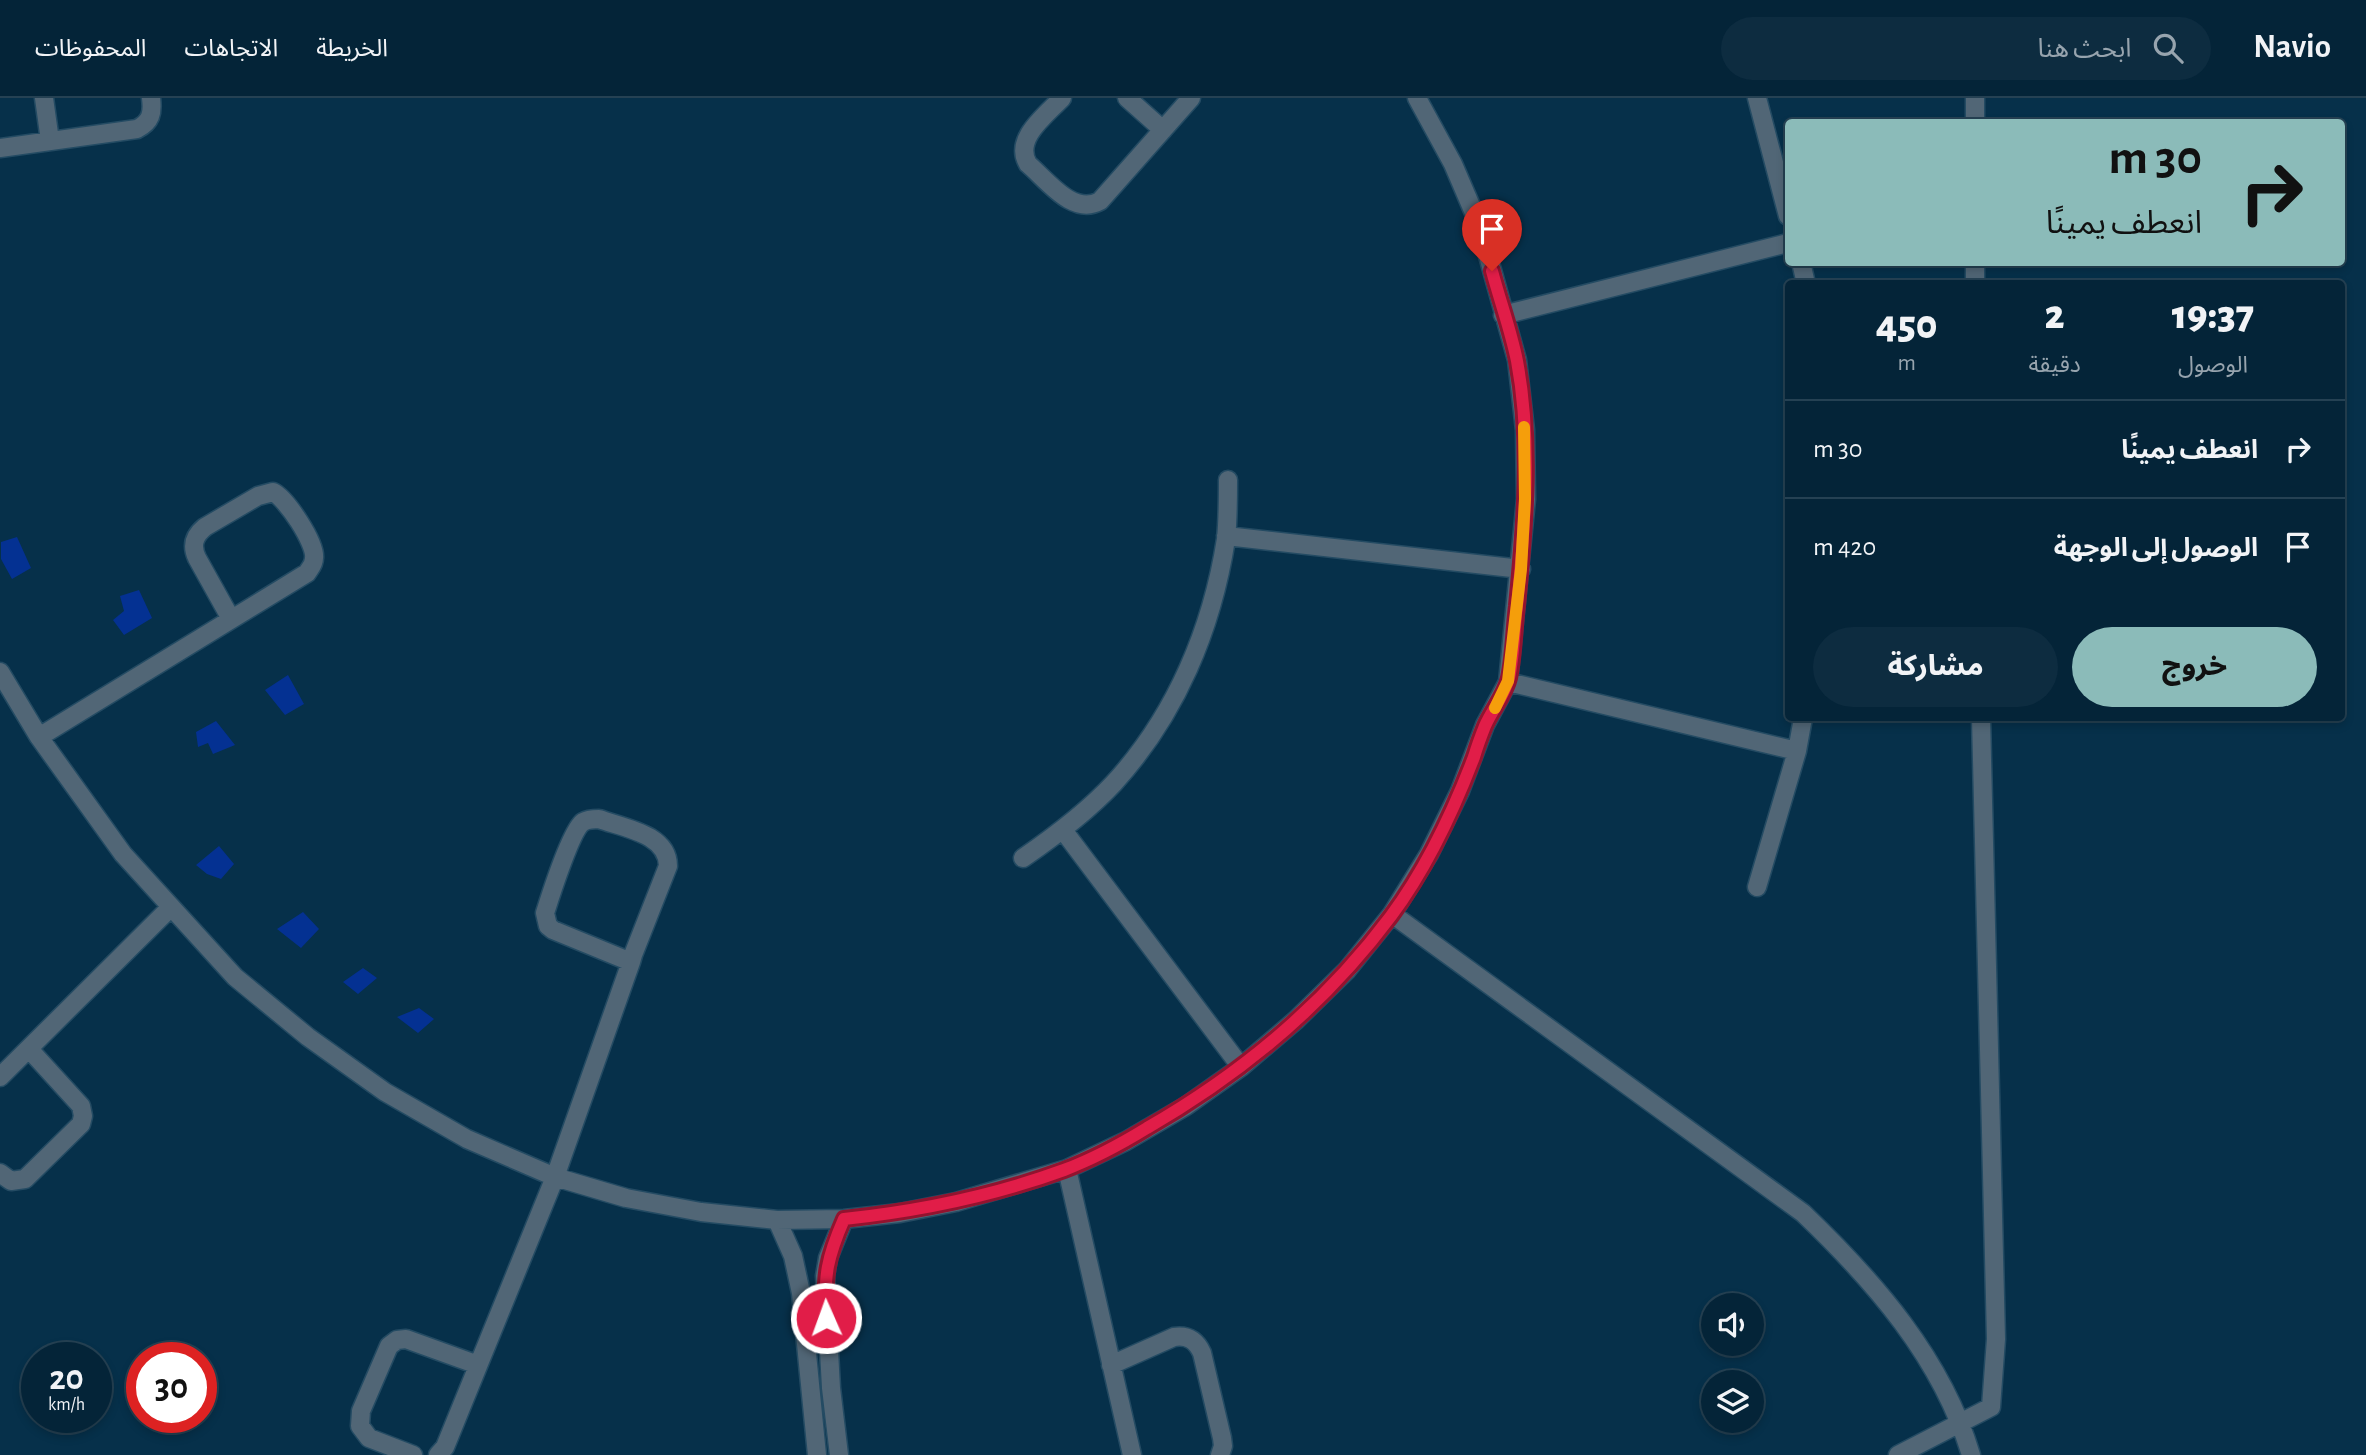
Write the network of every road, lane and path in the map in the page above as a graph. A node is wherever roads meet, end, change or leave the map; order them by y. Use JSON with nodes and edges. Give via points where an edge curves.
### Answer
{"nodes":[{"id":1,"x":44,"y":98,"type":"edge"},
{"id":2,"x":151,"y":98,"type":"edge"},
{"id":3,"x":1062,"y":98,"type":"edge"},
{"id":4,"x":1127,"y":98,"type":"edge"},
{"id":5,"x":1191,"y":98,"type":"edge"},
{"id":6,"x":1417,"y":98,"type":"edge"},
{"id":7,"x":1757,"y":98,"type":"edge"},
{"id":8,"x":1975,"y":98,"type":"edge"},
{"id":9,"x":1975,"y":119,"type":"edge"},
{"id":10,"x":1163,"y":130,"type":"junction"},
{"id":11,"x":50,"y":141,"type":"junction"},
{"id":12,"x":0,"y":148,"type":"edge"},
{"id":13,"x":1785,"y":205,"type":"edge"},
{"id":14,"x":1785,"y":244,"type":"edge"},
{"id":15,"x":1503,"y":315,"type":"junction"},
{"id":16,"x":1228,"y":480,"type":"dead end"},
{"id":17,"x":1226,"y":536,"type":"junction"},
{"id":18,"x":1521,"y":569,"type":"junction"},
{"id":19,"x":231,"y":619,"type":"junction"},
{"id":20,"x":0,"y":672,"type":"edge"},
{"id":21,"x":1508,"y":681,"type":"junction"},
{"id":22,"x":1802,"y":721,"type":"edge"},
{"id":23,"x":1982,"y":721,"type":"edge"},
{"id":24,"x":39,"y":737,"type":"junction"},
{"id":25,"x":1797,"y":751,"type":"junction"},
{"id":26,"x":1063,"y":830,"type":"junction"},
{"id":27,"x":1023,"y":858,"type":"dead end"},
{"id":28,"x":1756,"y":887,"type":"dead end"},
{"id":29,"x":170,"y":908,"type":"junction"},
{"id":30,"x":1392,"y":914,"type":"junction"},
{"id":31,"x":631,"y":962,"type":"junction"},
{"id":32,"x":29,"y":1049,"type":"junction"},
{"id":33,"x":1241,"y":1067,"type":"junction"},
{"id":34,"x":0,"y":1077,"type":"edge"},
{"id":35,"x":1067,"y":1169,"type":"junction"},
{"id":36,"x":0,"y":1173,"type":"edge"},
{"id":37,"x":555,"y":1177,"type":"junction"},
{"id":38,"x":844,"y":1219,"type":"junction"},
{"id":39,"x":776,"y":1220,"type":"junction"},
{"id":40,"x":828,"y":1342,"type":"junction"},
{"id":41,"x":806,"y":1344,"type":"junction"},
{"id":42,"x":478,"y":1365,"type":"junction"},
{"id":43,"x":1111,"y":1365,"type":"junction"},
{"id":44,"x":1961,"y":1423,"type":"junction"},
{"id":45,"x":413,"y":1455,"type":"edge"},
{"id":46,"x":438,"y":1455,"type":"edge"},
{"id":47,"x":817,"y":1455,"type":"edge"},
{"id":48,"x":839,"y":1455,"type":"edge"},
{"id":49,"x":1132,"y":1455,"type":"edge"},
{"id":50,"x":1220,"y":1455,"type":"edge"},
{"id":51,"x":1898,"y":1455,"type":"edge"},
{"id":52,"x":1971,"y":1455,"type":"edge"}],
"edges":[{"from":1,"to":11,"type":"street"},
{"from":2,"to":11,"type":"street","via":[[151,117],[137,129]]},
{"from":3,"to":10,"type":"street","via":[[1025,141],[1024,157],[1081,206],[1100,201]]},
{"from":4,"to":10,"type":"street"},
{"from":5,"to":10,"type":"street"},
{"from":6,"to":15,"type":"street","via":[[1480,227]]},
{"from":7,"to":13,"type":"street"},
{"from":8,"to":9,"type":"street"},
{"from":11,"to":12,"type":"street"},
{"from":14,"to":15,"type":"street"},
{"from":15,"to":18,"type":"street","via":[[1517,360],[1525,430]]},
{"from":16,"to":17,"type":"street"},
{"from":17,"to":18,"type":"street"},
{"from":17,"to":26,"type":"street","via":[[1213,604],[1190,669],[1156,729],[1113,784]]},
{"from":18,"to":21,"type":"street"},
{"from":19,"to":19,"type":"street","via":[[313,566],[313,547],[285,500],[273,492],[205,527],[194,541],[197,558]]},
{"from":19,"to":24,"type":"street"},
{"from":20,"to":24,"type":"street"},
{"from":21,"to":25,"type":"street"},
{"from":21,"to":30,"type":"street","via":[[1445,823]]},
{"from":22,"to":25,"type":"street"},
{"from":23,"to":44,"type":"street","via":[[1996,1339],[1991,1407]]},
{"from":24,"to":29,"type":"street","via":[[123,854]]},
{"from":25,"to":28,"type":"street"},
{"from":26,"to":27,"type":"street"},
{"from":26,"to":33,"type":"street"},
{"from":29,"to":32,"type":"street"},
{"from":29,"to":37,"type":"street","via":[[235,977],[374,1084],[467,1139]]},
{"from":30,"to":33,"type":"street","via":[[1347,970]]},
{"from":30,"to":44,"type":"street","via":[[1802,1213],[1851,1259],[1894,1309]]},
{"from":31,"to":31,"type":"street","via":[[668,856],[655,840],[592,819],[574,834],[545,920],[553,930]]},
{"from":31,"to":37,"type":"street"},
{"from":32,"to":34,"type":"street"},
{"from":32,"to":36,"type":"street","via":[[81,1106],[83,1116],[81,1124],[25,1180],[10,1181]]},
{"from":33,"to":35,"type":"street","via":[[1186,1106]]},
{"from":35,"to":38,"type":"street","via":[[956,1202]]},
{"from":35,"to":43,"type":"street"},
{"from":37,"to":39,"type":"street","via":[[639,1200]]},
{"from":37,"to":42,"type":"street"},
{"from":38,"to":39,"type":"street"},
{"from":38,"to":40,"type":"street","via":[[825,1276]]},
{"from":39,"to":41,"type":"street","via":[[798,1275]]},
{"from":40,"to":41,"type":"street"},
{"from":40,"to":48,"type":"street"},
{"from":41,"to":47,"type":"street"},
{"from":42,"to":45,"type":"street","via":[[406,1339],[389,1346],[361,1411],[360,1426],[369,1438]]},
{"from":42,"to":46,"type":"street"},
{"from":43,"to":49,"type":"street"},
{"from":43,"to":50,"type":"street","via":[[1174,1337],[1191,1339],[1202,1353],[1222,1438]]},
{"from":44,"to":51,"type":"street"},
{"from":44,"to":52,"type":"street"}]}
